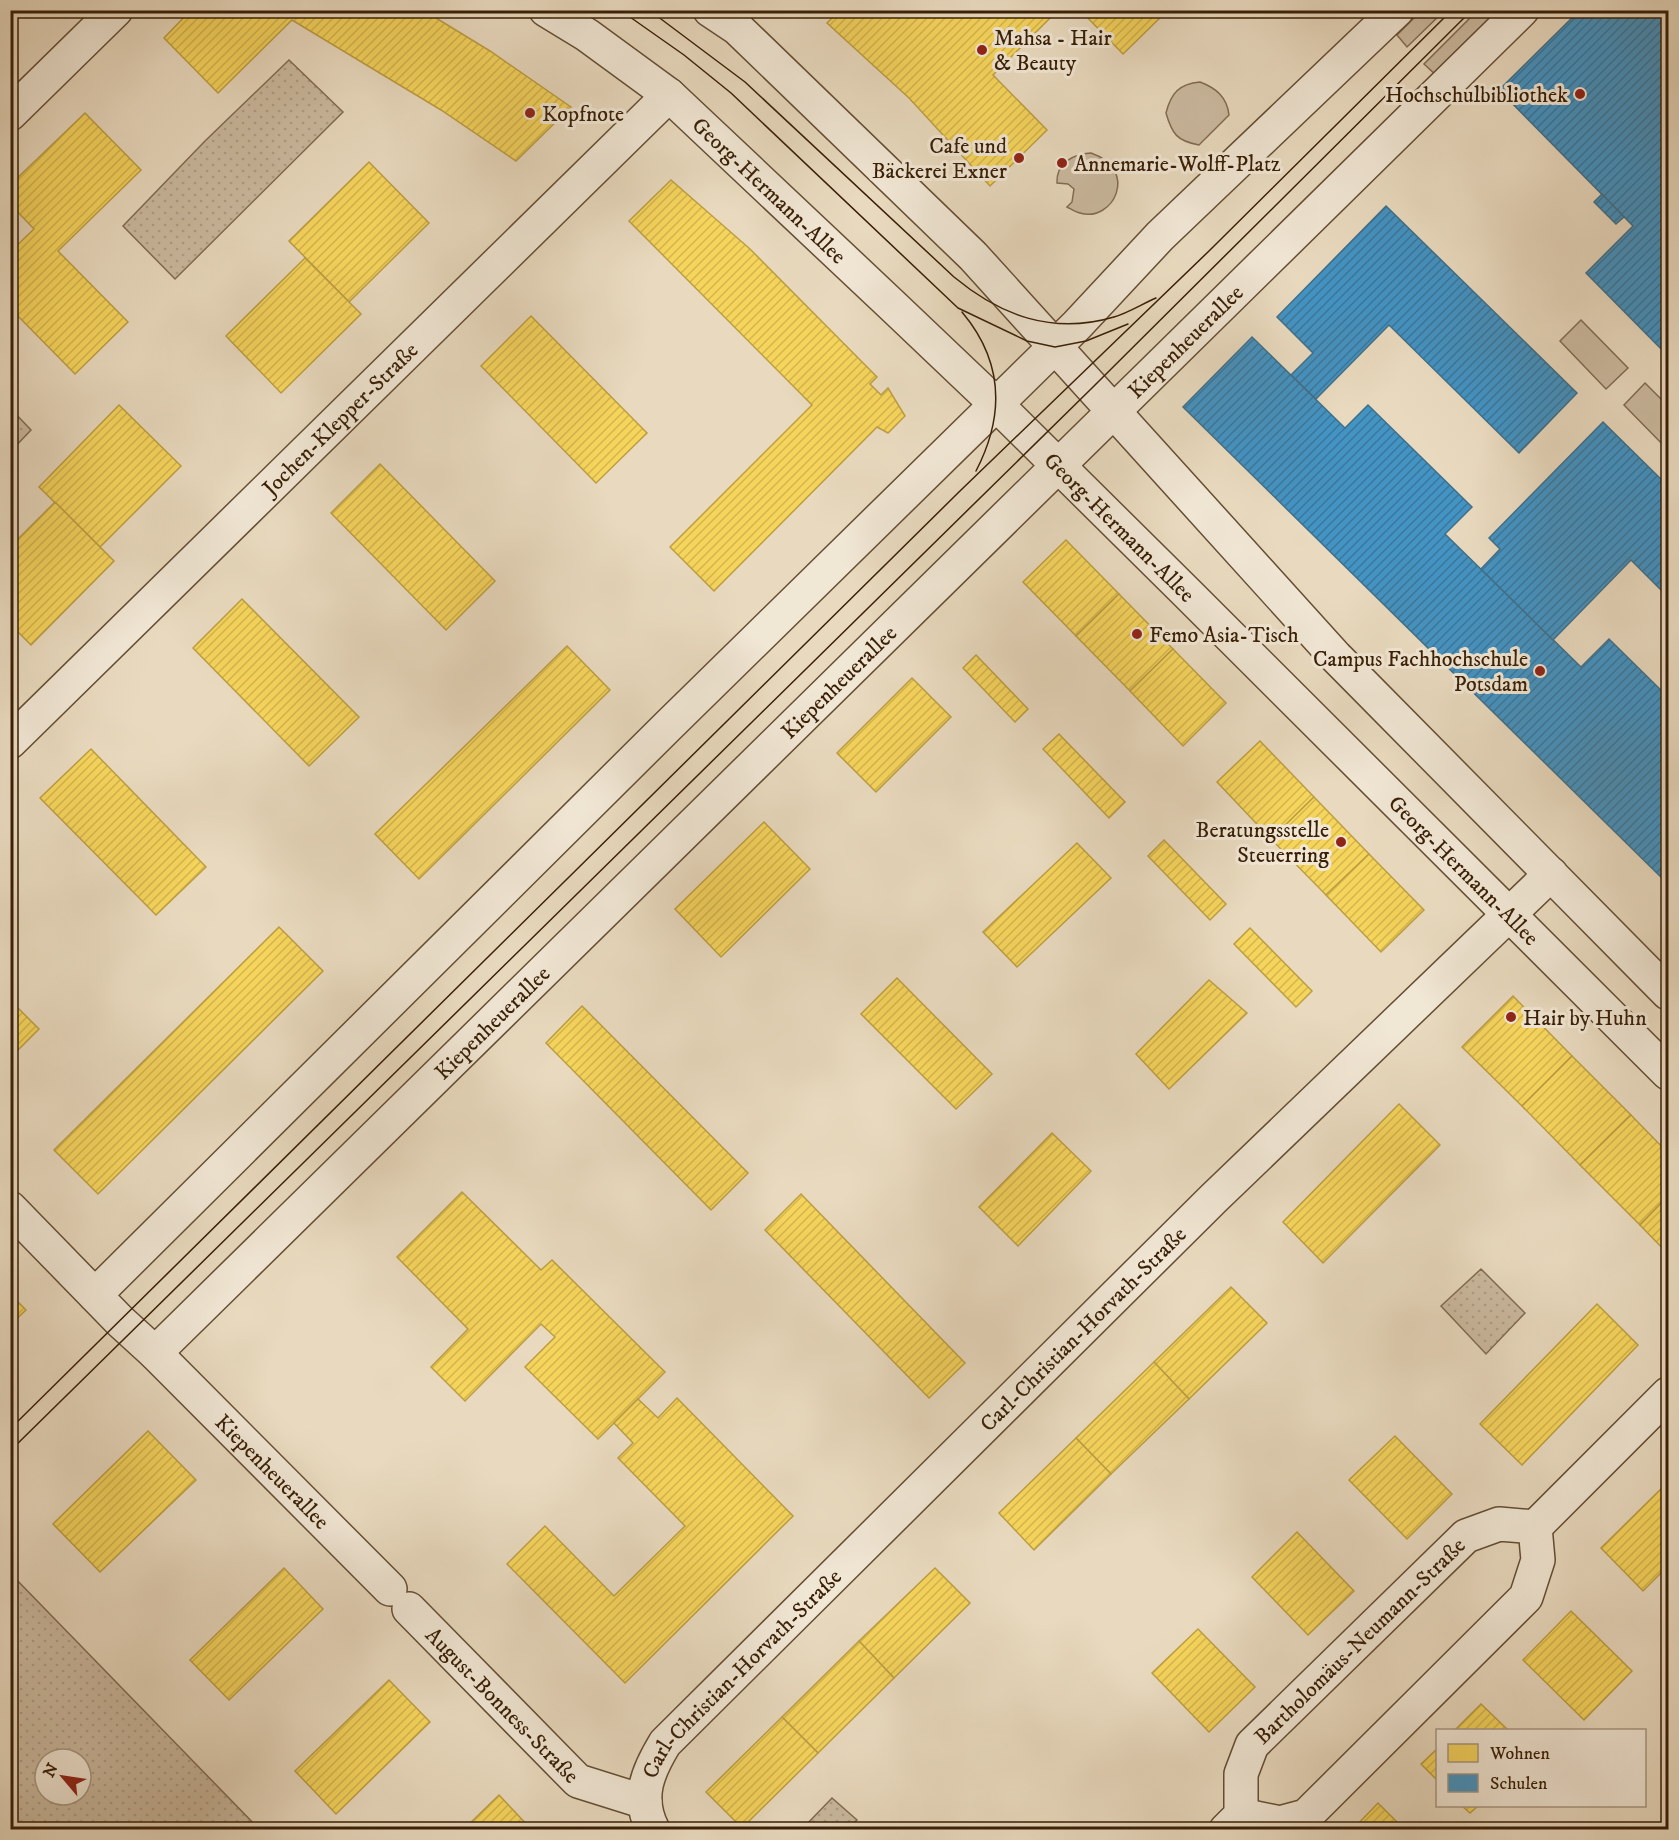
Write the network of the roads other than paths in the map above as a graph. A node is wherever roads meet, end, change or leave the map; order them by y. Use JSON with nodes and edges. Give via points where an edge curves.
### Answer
{"nodes":[{"id":1,"x":116,"y":10,"type":"edge"},
{"id":2,"x":546,"y":10,"type":"edge"},
{"id":3,"x":710,"y":10,"type":"edge"},
{"id":4,"x":1397,"y":10,"type":"edge"},
{"id":5,"x":1522,"y":10,"type":"edge"},
{"id":6,"x":746,"y":19,"type":"edge"},
{"id":7,"x":669,"y":95,"type":"junction"},
{"id":8,"x":10,"y":114,"type":"edge"},
{"id":9,"x":1055,"y":347,"type":"junction"},
{"id":10,"x":997,"y":405,"type":"junction"},
{"id":11,"x":1113,"y":412,"type":"junction"},
{"id":12,"x":1058,"y":467,"type":"junction"},
{"id":13,"x":10,"y":742,"type":"edge"},
{"id":14,"x":1551,"y":874,"type":"junction"},
{"id":15,"x":1510,"y":913,"type":"junction"},
{"id":16,"x":1668,"y":993,"type":"edge"},
{"id":17,"x":1668,"y":1073,"type":"edge"},
{"id":18,"x":10,"y":1208,"type":"edge"},
{"id":19,"x":95,"y":1295,"type":"junction"},
{"id":20,"x":155,"y":1353,"type":"junction"},
{"id":21,"x":1668,"y":1394,"type":"edge"},
{"id":22,"x":1535,"y":1527,"type":"junction"},
{"id":23,"x":400,"y":1599,"type":"joint"},
{"id":24,"x":649,"y":1816,"type":"edge"},
{"id":25,"x":1234,"y":1822,"type":"edge"}],
"edges":[{"from":1,"to":8,"type":"street"},
{"from":2,"to":7,"type":"street","name":"Georg-Hermann-Allee"},
{"from":3,"to":6,"type":"street"},
{"from":4,"to":9,"type":"street","via":[[1160,236]]},
{"from":5,"to":11,"type":"street","name":"Kiepenheuerallee"},
{"from":6,"to":9,"type":"street"},
{"from":7,"to":10,"type":"street","name":"Georg-Hermann-Allee"},
{"from":7,"to":13,"type":"street","name":"Jochen-Klepper-Straße"},
{"from":9,"to":10,"type":"street"},
{"from":9,"to":11,"type":"street"},
{"from":10,"to":12,"type":"street","name":"Georg-Hermann-Allee"},
{"from":10,"to":19,"type":"street"},
{"from":11,"to":12,"type":"street","name":"Kiepenheuerallee"},
{"from":11,"to":14,"type":"street","via":[[1336,657]]},
{"from":12,"to":15,"type":"street","name":"Georg-Hermann-Allee"},
{"from":12,"to":20,"type":"street","name":"Kiepenheuerallee"},
{"from":14,"to":15,"type":"street","name":"Carl-Christian-Horvath-Straße"},
{"from":14,"to":16,"type":"street"},
{"from":15,"to":17,"type":"street","name":"Georg-Hermann-Allee"},
{"from":15,"to":24,"type":"street","name":"Carl-Christian-Horvath-Straße","via":[[1213,1199],[665,1743],[649,1771]]},
{"from":18,"to":19,"type":"street","name":"Kiepenheuerallee"},
{"from":19,"to":20,"type":"street","name":"Kiepenheuerallee"},
{"from":20,"to":23,"type":"street","name":"Kiepenheuerallee"},
{"from":21,"to":22,"type":"street"},
{"from":22,"to":25,"type":"street","name":"Bartholomäus-Neumann-Straße","via":[[1499,1524],[1466,1536],[1252,1744],[1241,1774]]},
{"from":22,"to":25,"type":"street","name":"Bartholomäus-Neumann-Straße","via":[[1538,1560],[1526,1597],[1306,1816],[1280,1823]]},
{"from":23,"to":24,"type":"street","name":"August-Bonness-Straße","via":[[578,1781]]}]}
